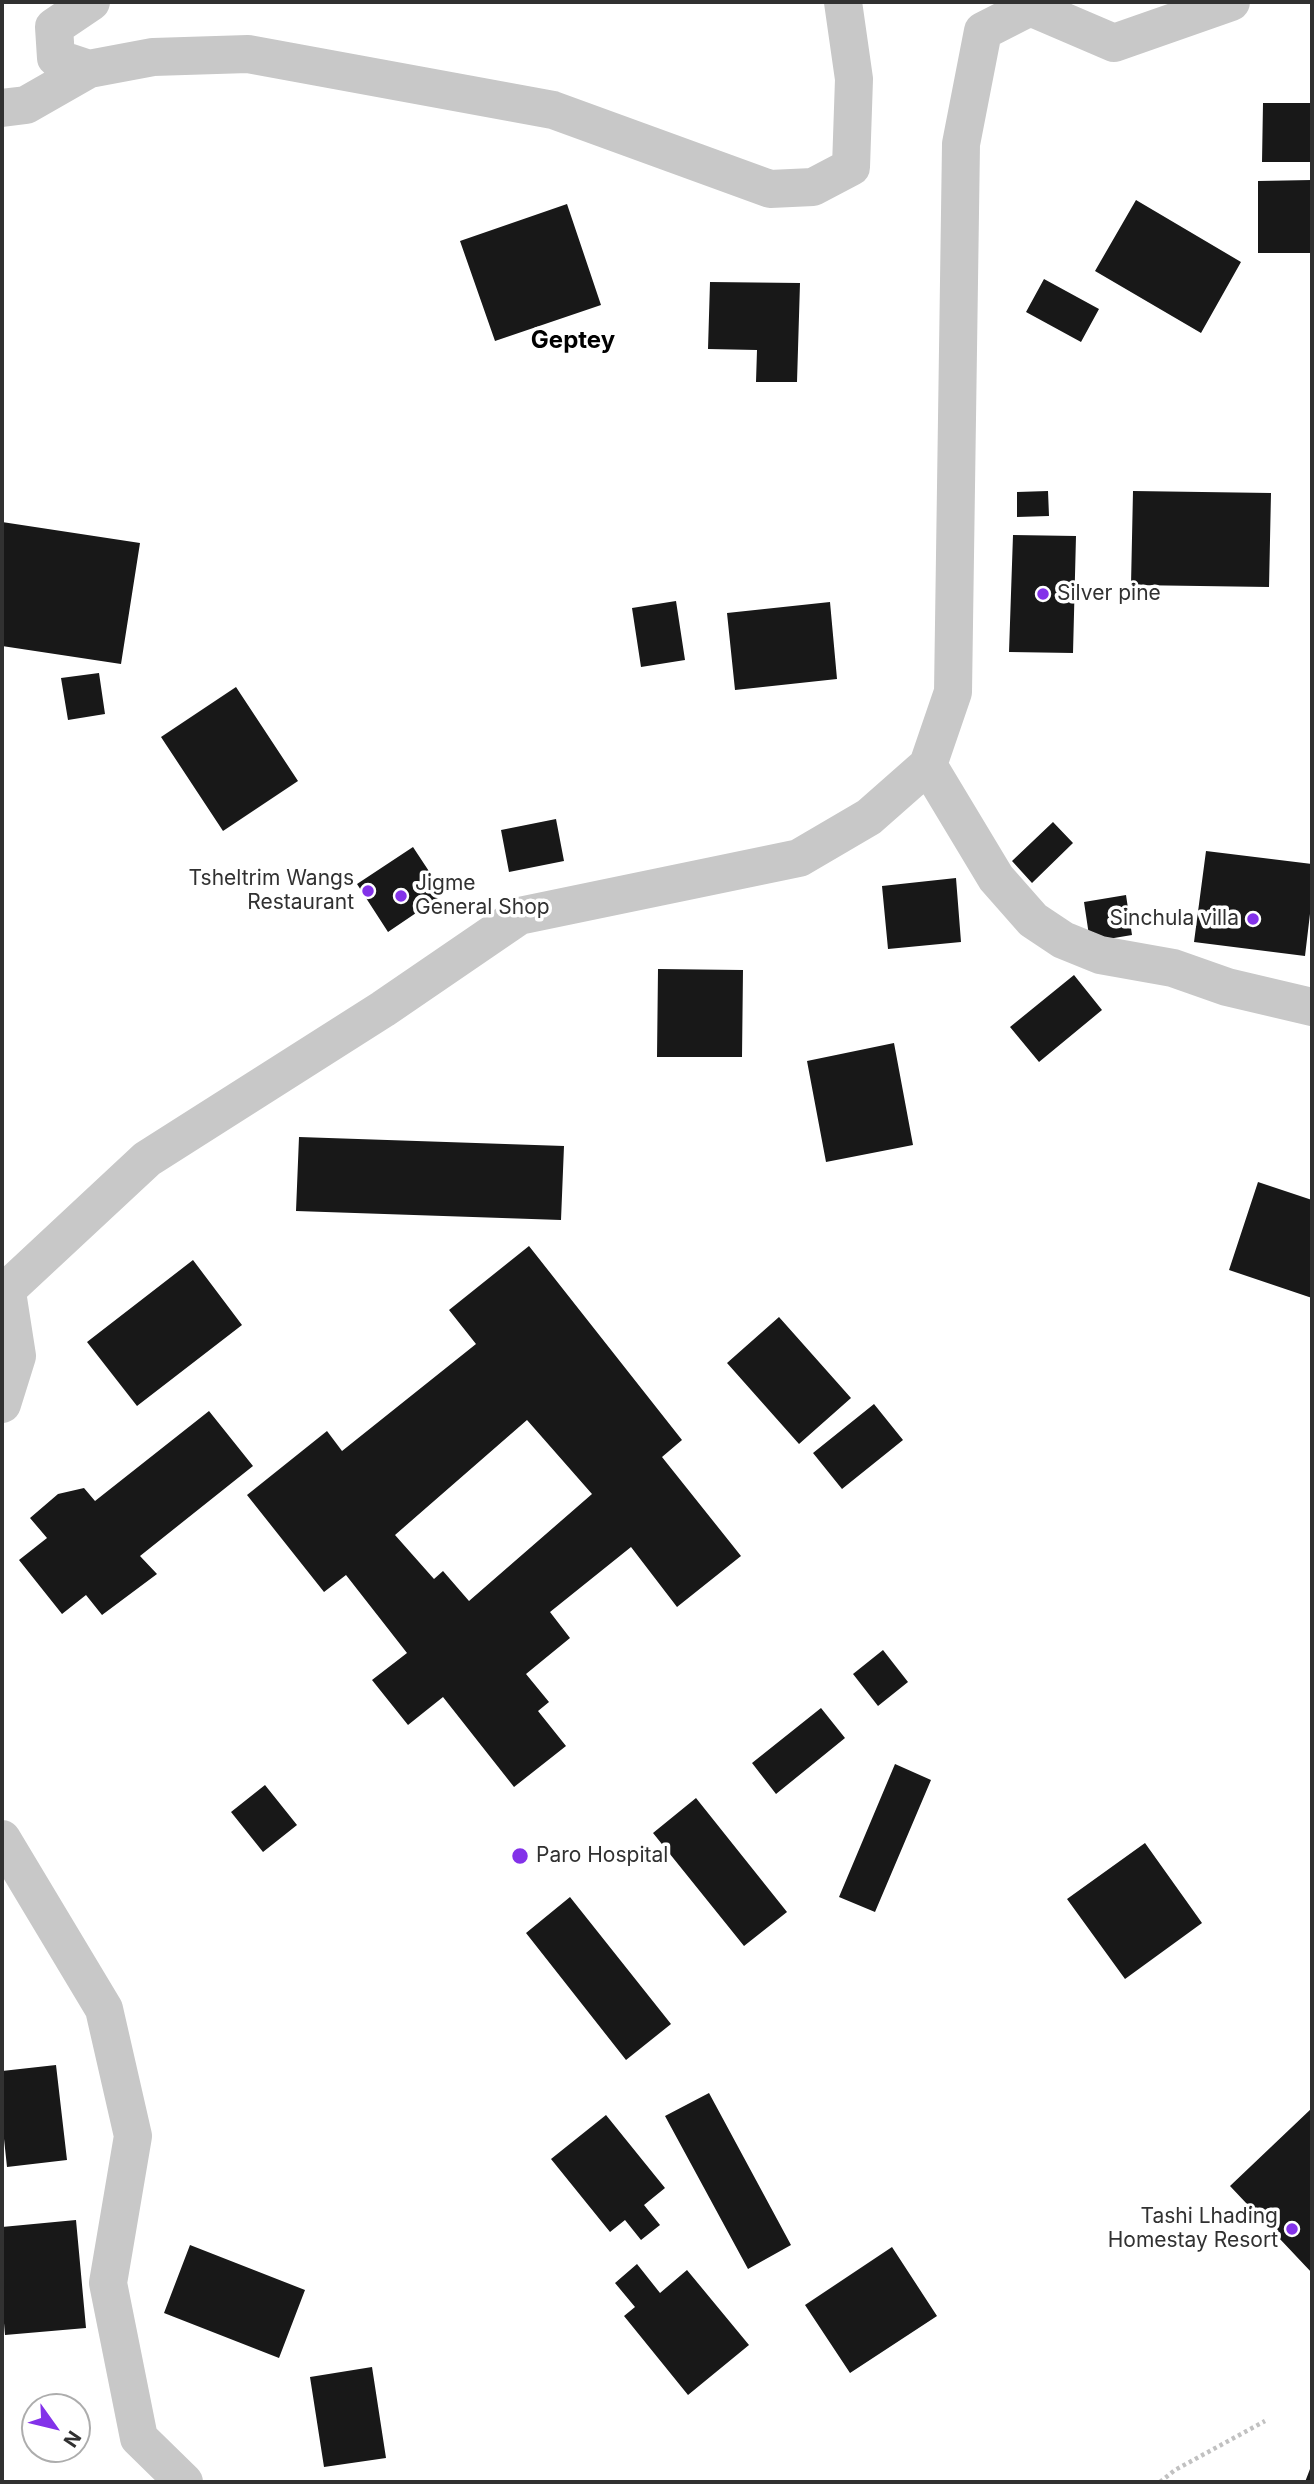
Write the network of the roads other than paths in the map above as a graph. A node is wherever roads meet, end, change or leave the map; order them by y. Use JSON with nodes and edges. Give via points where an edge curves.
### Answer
{"nodes":[{"id":1,"x":91,"y":2,"type":"edge"},
{"id":2,"x":844,"y":2,"type":"edge"},
{"id":3,"x":1231,"y":2,"type":"edge"},
{"id":4,"x":89,"y":69,"type":"junction"},
{"id":5,"x":2,"y":108,"type":"edge"},
{"id":6,"x":928,"y":765,"type":"junction"},
{"id":7,"x":1312,"y":1007,"type":"edge"},
{"id":8,"x":4,"y":1293,"type":"edge"},
{"id":9,"x":2,"y":1404,"type":"edge"},
{"id":10,"x":2,"y":1839,"type":"edge"},
{"id":11,"x":184,"y":2482,"type":"edge"}],
"edges":[{"from":1,"to":4,"type":"street","via":[[54,27],[56,58]]},
{"from":2,"to":4,"type":"street","via":[[854,79],[851,167],[813,187],[770,190],[553,110],[248,54],[153,57]]},
{"from":3,"to":6,"type":"street","via":[[1114,43],[1030,7],[983,31],[961,144],[953,692]]},
{"from":4,"to":5,"type":"street","via":[[26,105]]},
{"from":6,"to":7,"type":"street","via":[[996,878],[1033,920],[1063,940],[1100,954],[1173,968],[1227,988]]},
{"from":6,"to":8,"type":"street","via":[[869,817],[799,858],[519,916],[147,1159]]},
{"from":8,"to":9,"type":"street","via":[[17,1356]]},
{"from":10,"to":11,"type":"street","via":[[104,2009],[133,2136],[108,2283],[139,2438]]}]}
